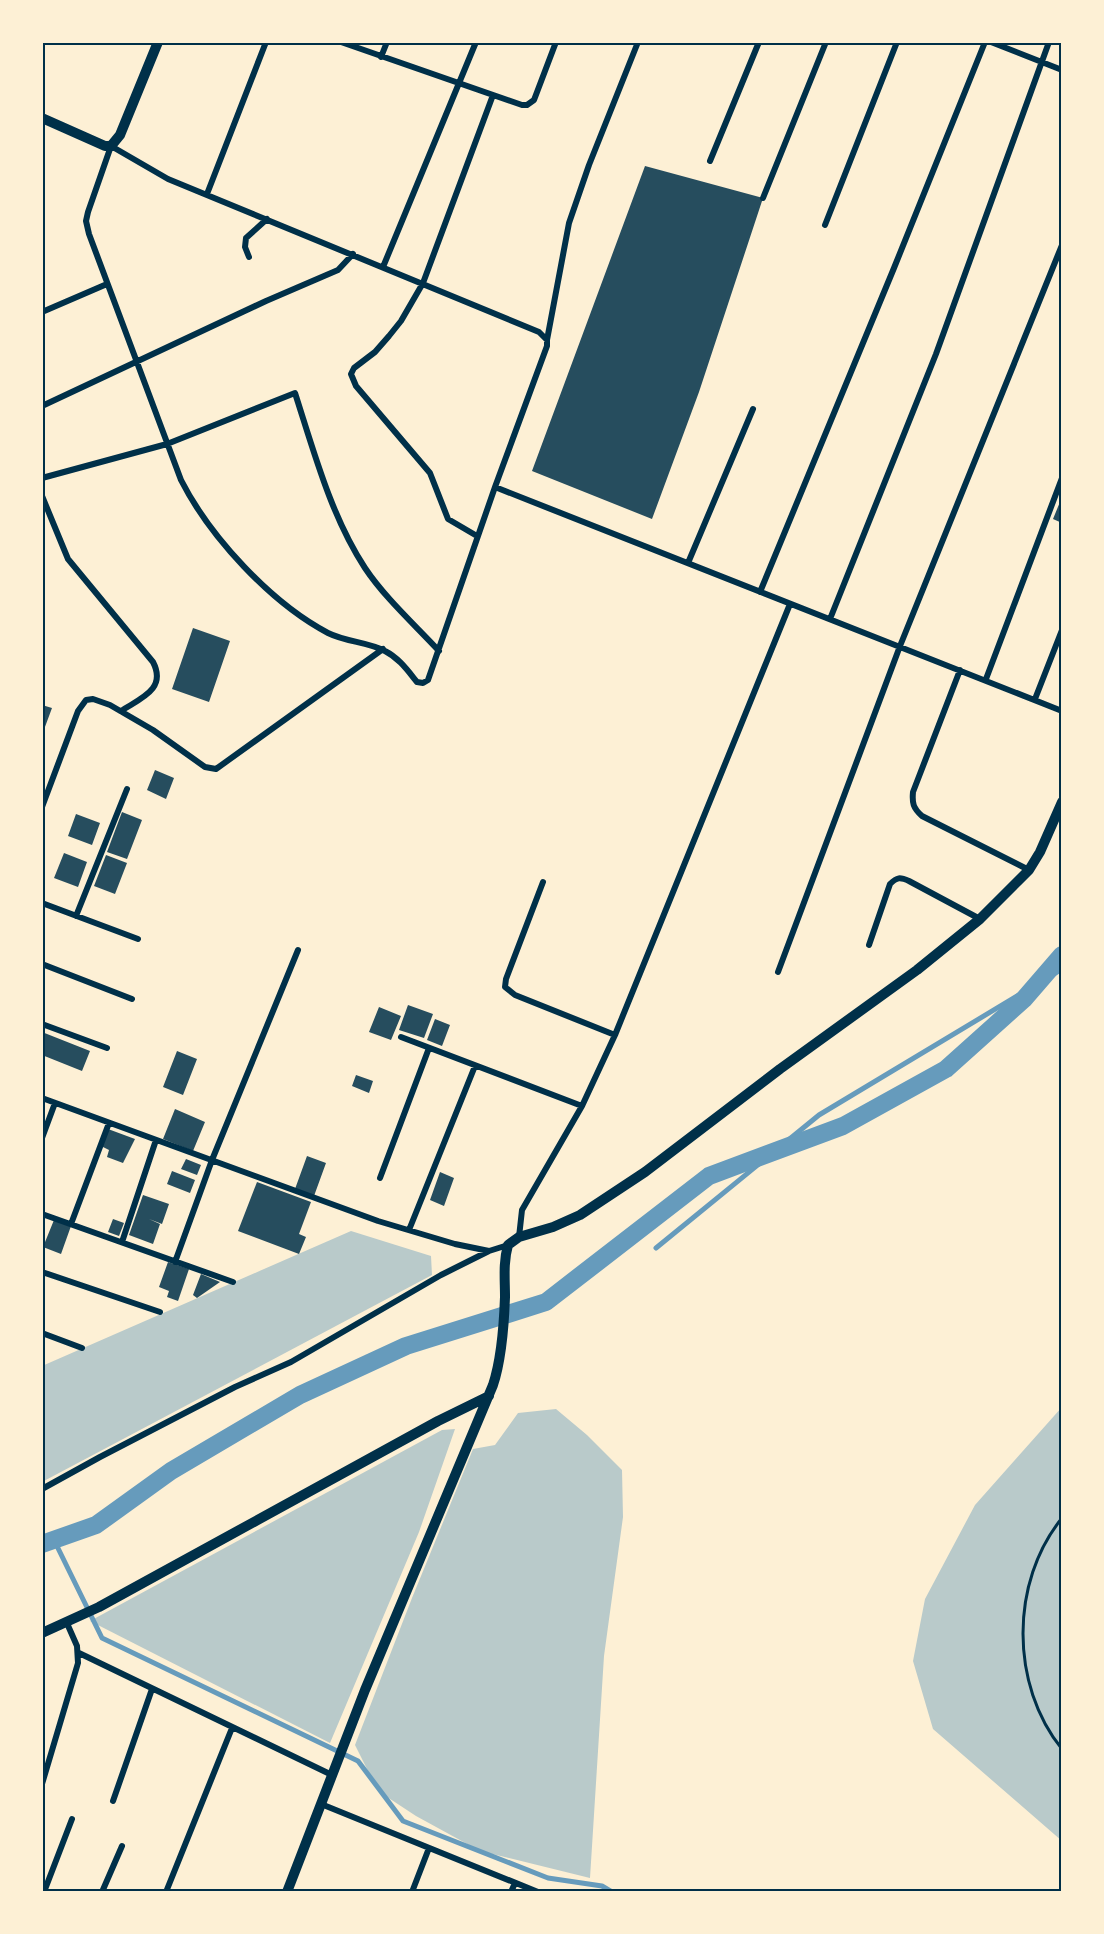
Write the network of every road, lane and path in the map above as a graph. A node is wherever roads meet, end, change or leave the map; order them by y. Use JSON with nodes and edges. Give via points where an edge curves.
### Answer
{"nodes":[{"id":1,"x":158,"y":42,"type":"edge"},
{"id":2,"x":266,"y":42,"type":"edge"},
{"id":3,"x":341,"y":42,"type":"edge"},
{"id":4,"x":387,"y":42,"type":"edge"},
{"id":5,"x":476,"y":42,"type":"edge"},
{"id":6,"x":556,"y":42,"type":"edge"},
{"id":7,"x":638,"y":42,"type":"edge"},
{"id":8,"x":759,"y":42,"type":"edge"},
{"id":9,"x":826,"y":42,"type":"edge"},
{"id":10,"x":897,"y":42,"type":"edge"},
{"id":11,"x":985,"y":42,"type":"edge"},
{"id":12,"x":991,"y":42,"type":"edge"},
{"id":13,"x":1049,"y":42,"type":"edge"},
{"id":14,"x":381,"y":57,"type":"junction"},
{"id":15,"x":1042,"y":62,"type":"junction"},
{"id":16,"x":1062,"y":70,"type":"edge"},
{"id":17,"x":459,"y":82,"type":"junction"},
{"id":18,"x":493,"y":95,"type":"junction"},
{"id":19,"x":42,"y":118,"type":"edge"},
{"id":20,"x":111,"y":146,"type":"junction"},
{"id":21,"x":710,"y":161,"type":"dead end"},
{"id":22,"x":207,"y":194,"type":"junction"},
{"id":23,"x":763,"y":198,"type":"dead end"},
{"id":24,"x":267,"y":219,"type":"junction"},
{"id":25,"x":825,"y":225,"type":"dead end"},
{"id":26,"x":1062,"y":247,"type":"edge"},
{"id":27,"x":354,"y":254,"type":"junction"},
{"id":28,"x":249,"y":257,"type":"dead end"},
{"id":29,"x":383,"y":267,"type":"junction"},
{"id":30,"x":423,"y":283,"type":"junction"},
{"id":31,"x":107,"y":284,"type":"junction"},
{"id":32,"x":42,"y":312,"type":"edge"},
{"id":33,"x":547,"y":340,"type":"junction"},
{"id":34,"x":136,"y":361,"type":"junction"},
{"id":35,"x":42,"y":406,"type":"edge"},
{"id":36,"x":753,"y":409,"type":"dead end"},
{"id":37,"x":167,"y":444,"type":"junction"},
{"id":38,"x":42,"y":478,"type":"edge"},
{"id":39,"x":1062,"y":478,"type":"edge"},
{"id":40,"x":495,"y":487,"type":"junction"},
{"id":41,"x":42,"y":496,"type":"edge"},
{"id":42,"x":477,"y":536,"type":"junction"},
{"id":43,"x":688,"y":563,"type":"junction"},
{"id":44,"x":760,"y":592,"type":"junction"},
{"id":45,"x":790,"y":604,"type":"junction"},
{"id":46,"x":830,"y":620,"type":"junction"},
{"id":47,"x":1062,"y":630,"type":"edge"},
{"id":48,"x":900,"y":646,"type":"junction"},
{"id":49,"x":383,"y":649,"type":"junction"},
{"id":50,"x":439,"y":651,"type":"junction"},
{"id":51,"x":960,"y":670,"type":"junction"},
{"id":52,"x":986,"y":680,"type":"junction"},
{"id":53,"x":1035,"y":699,"type":"junction"},
{"id":54,"x":121,"y":711,"type":"junction"},
{"id":55,"x":1062,"y":711,"type":"edge"},
{"id":56,"x":128,"y":789,"type":"dead end"},
{"id":57,"x":1062,"y":802,"type":"edge"},
{"id":58,"x":42,"y":807,"type":"edge"},
{"id":59,"x":1029,"y":870,"type":"junction"},
{"id":60,"x":543,"y":882,"type":"dead end"},
{"id":61,"x":42,"y":903,"type":"edge"},
{"id":62,"x":76,"y":916,"type":"junction"},
{"id":63,"x":980,"y":920,"type":"junction"},
{"id":64,"x":138,"y":939,"type":"dead end"},
{"id":65,"x":869,"y":945,"type":"dead end"},
{"id":66,"x":298,"y":950,"type":"dead end"},
{"id":67,"x":42,"y":964,"type":"edge"},
{"id":68,"x":778,"y":972,"type":"dead end"},
{"id":69,"x":132,"y":999,"type":"dead end"},
{"id":70,"x":42,"y":1024,"type":"edge"},
{"id":71,"x":615,"y":1035,"type":"junction"},
{"id":72,"x":401,"y":1037,"type":"dead end"},
{"id":73,"x":107,"y":1048,"type":"dead end"},
{"id":74,"x":429,"y":1048,"type":"junction"},
{"id":75,"x":475,"y":1065,"type":"junction"},
{"id":76,"x":42,"y":1098,"type":"edge"},
{"id":77,"x":55,"y":1103,"type":"junction"},
{"id":78,"x":582,"y":1106,"type":"junction"},
{"id":79,"x":109,"y":1123,"type":"junction"},
{"id":80,"x":42,"y":1138,"type":"edge"},
{"id":81,"x":156,"y":1140,"type":"junction"},
{"id":82,"x":212,"y":1160,"type":"junction"},
{"id":83,"x":381,"y":1178,"type":"dead end"},
{"id":84,"x":42,"y":1214,"type":"edge"},
{"id":85,"x":71,"y":1224,"type":"junction"},
{"id":86,"x":409,"y":1230,"type":"junction"},
{"id":87,"x":519,"y":1237,"type":"junction"},
{"id":88,"x":122,"y":1242,"type":"junction"},
{"id":89,"x":508,"y":1245,"type":"junction"},
{"id":90,"x":489,"y":1251,"type":"junction"},
{"id":91,"x":175,"y":1262,"type":"junction"},
{"id":92,"x":42,"y":1272,"type":"edge"},
{"id":93,"x":233,"y":1282,"type":"dead end"},
{"id":94,"x":160,"y":1312,"type":"dead end"},
{"id":95,"x":42,"y":1333,"type":"edge"},
{"id":96,"x":82,"y":1348,"type":"dead end"},
{"id":97,"x":489,"y":1396,"type":"junction"},
{"id":98,"x":42,"y":1489,"type":"edge"},
{"id":99,"x":1062,"y":1518,"type":"edge"},
{"id":100,"x":66,"y":1621,"type":"junction"},
{"id":101,"x":42,"y":1633,"type":"edge"},
{"id":102,"x":79,"y":1653,"type":"junction"},
{"id":103,"x":152,"y":1689,"type":"junction"},
{"id":104,"x":232,"y":1728,"type":"junction"},
{"id":105,"x":1062,"y":1749,"type":"edge"},
{"id":106,"x":332,"y":1775,"type":"junction"},
{"id":107,"x":42,"y":1784,"type":"edge"},
{"id":108,"x":113,"y":1801,"type":"dead end"},
{"id":109,"x":321,"y":1804,"type":"junction"},
{"id":110,"x":72,"y":1819,"type":"dead end"},
{"id":111,"x":122,"y":1846,"type":"dead end"},
{"id":112,"x":429,"y":1848,"type":"junction"},
{"id":113,"x":514,"y":1882,"type":"junction"},
{"id":114,"x":44,"y":1892,"type":"edge"},
{"id":115,"x":102,"y":1892,"type":"edge"},
{"id":116,"x":166,"y":1892,"type":"edge"},
{"id":117,"x":287,"y":1892,"type":"edge"},
{"id":118,"x":412,"y":1892,"type":"edge"},
{"id":119,"x":511,"y":1892,"type":"edge"},
{"id":120,"x":538,"y":1892,"type":"edge"}],
"edges":[{"from":1,"to":20,"type":"street","via":[[120,135]]},
{"from":2,"to":22,"type":"street"},
{"from":3,"to":14,"type":"street"},
{"from":4,"to":14,"type":"street"},
{"from":5,"to":17,"type":"street"},
{"from":6,"to":18,"type":"street","via":[[531,103],[522,105]]},
{"from":7,"to":33,"type":"street","via":[[569,223]]},
{"from":8,"to":21,"type":"street"},
{"from":9,"to":23,"type":"street"},
{"from":10,"to":25,"type":"street"},
{"from":11,"to":44,"type":"street"},
{"from":12,"to":15,"type":"street"},
{"from":13,"to":15,"type":"street"},
{"from":14,"to":17,"type":"street"},
{"from":15,"to":16,"type":"street"},
{"from":15,"to":46,"type":"street","via":[[936,354]]},
{"from":17,"to":18,"type":"street"},
{"from":17,"to":29,"type":"street"},
{"from":18,"to":30,"type":"street"},
{"from":19,"to":20,"type":"street"},
{"from":20,"to":22,"type":"street","via":[[168,178]]},
{"from":20,"to":31,"type":"street","via":[[86,221]]},
{"from":22,"to":24,"type":"street"},
{"from":24,"to":27,"type":"street"},
{"from":24,"to":28,"type":"street","via":[[246,238]]},
{"from":26,"to":48,"type":"street"},
{"from":27,"to":29,"type":"street"},
{"from":27,"to":34,"type":"street","via":[[338,270]]},
{"from":29,"to":30,"type":"street"},
{"from":30,"to":33,"type":"street","via":[[539,332]]},
{"from":30,"to":42,"type":"street","via":[[389,336],[354,368],[352,380],[430,473],[448,519]]},
{"from":31,"to":32,"type":"street"},
{"from":31,"to":34,"type":"street"},
{"from":33,"to":40,"type":"street"},
{"from":34,"to":35,"type":"street"},
{"from":34,"to":37,"type":"street"},
{"from":36,"to":43,"type":"street"},
{"from":37,"to":38,"type":"street"},
{"from":37,"to":49,"type":"street","via":[[181,480],[207,523],[263,585],[300,616],[327,632]]},
{"from":37,"to":50,"type":"street","via":[[295,393],[320,471],[359,558]]},
{"from":39,"to":52,"type":"street"},
{"from":40,"to":42,"type":"street"},
{"from":40,"to":43,"type":"street"},
{"from":41,"to":54,"type":"street","via":[[68,559],[158,671],[159,678],[148,693]]},
{"from":42,"to":50,"type":"street"},
{"from":43,"to":44,"type":"street"},
{"from":44,"to":45,"type":"street"},
{"from":45,"to":46,"type":"street"},
{"from":45,"to":71,"type":"street"},
{"from":46,"to":48,"type":"street"},
{"from":47,"to":53,"type":"street"},
{"from":48,"to":51,"type":"street"},
{"from":48,"to":68,"type":"street"},
{"from":49,"to":50,"type":"street","via":[[417,682],[423,683],[431,676]]},
{"from":49,"to":54,"type":"street","via":[[216,769],[205,767]]},
{"from":51,"to":52,"type":"street"},
{"from":51,"to":59,"type":"street","via":[[912,803],[922,816]]},
{"from":52,"to":53,"type":"street"},
{"from":53,"to":55,"type":"street"},
{"from":54,"to":58,"type":"street","via":[[93,699],[81,705]]},
{"from":56,"to":62,"type":"street"},
{"from":57,"to":59,"type":"street"},
{"from":59,"to":63,"type":"street"},
{"from":60,"to":71,"type":"street","via":[[505,987],[514,995]]},
{"from":61,"to":62,"type":"street"},
{"from":62,"to":64,"type":"street"},
{"from":63,"to":65,"type":"street","via":[[909,881],[895,879]]},
{"from":63,"to":87,"type":"street","via":[[645,1172],[580,1215]]},
{"from":66,"to":82,"type":"street"},
{"from":67,"to":69,"type":"street"},
{"from":70,"to":73,"type":"street"},
{"from":71,"to":78,"type":"street"},
{"from":72,"to":74,"type":"street"},
{"from":74,"to":75,"type":"street"},
{"from":74,"to":83,"type":"street"},
{"from":75,"to":78,"type":"street"},
{"from":75,"to":86,"type":"street"},
{"from":76,"to":77,"type":"street"},
{"from":77,"to":79,"type":"street"},
{"from":77,"to":80,"type":"street"},
{"from":78,"to":87,"type":"street","via":[[522,1210]]},
{"from":79,"to":81,"type":"street"},
{"from":79,"to":85,"type":"street"},
{"from":81,"to":82,"type":"street"},
{"from":81,"to":88,"type":"street"},
{"from":82,"to":86,"type":"street"},
{"from":82,"to":91,"type":"street"},
{"from":84,"to":85,"type":"street"},
{"from":85,"to":88,"type":"street"},
{"from":86,"to":90,"type":"street"},
{"from":87,"to":89,"type":"street"},
{"from":88,"to":91,"type":"street"},
{"from":89,"to":90,"type":"street"},
{"from":89,"to":97,"type":"street","via":[[500,1358]]},
{"from":90,"to":98,"type":"street","via":[[291,1362],[235,1387]]},
{"from":91,"to":93,"type":"street"},
{"from":92,"to":94,"type":"street"},
{"from":95,"to":96,"type":"street"},
{"from":97,"to":100,"type":"street","via":[[99,1607]]},
{"from":97,"to":106,"type":"street"},
{"from":99,"to":105,"type":"path","via":[[1030,1580],[1023,1633],[1030,1687],[1047,1727]]},
{"from":100,"to":101,"type":"street"},
{"from":100,"to":102,"type":"street"},
{"from":102,"to":103,"type":"street"},
{"from":102,"to":107,"type":"street"},
{"from":103,"to":104,"type":"street"},
{"from":103,"to":108,"type":"street"},
{"from":104,"to":106,"type":"street"},
{"from":104,"to":116,"type":"street"},
{"from":106,"to":109,"type":"street"},
{"from":109,"to":112,"type":"street"},
{"from":109,"to":117,"type":"street"},
{"from":110,"to":114,"type":"street"},
{"from":111,"to":115,"type":"street"},
{"from":112,"to":113,"type":"street"},
{"from":112,"to":118,"type":"street"},
{"from":113,"to":119,"type":"street"},
{"from":113,"to":120,"type":"street"}]}
